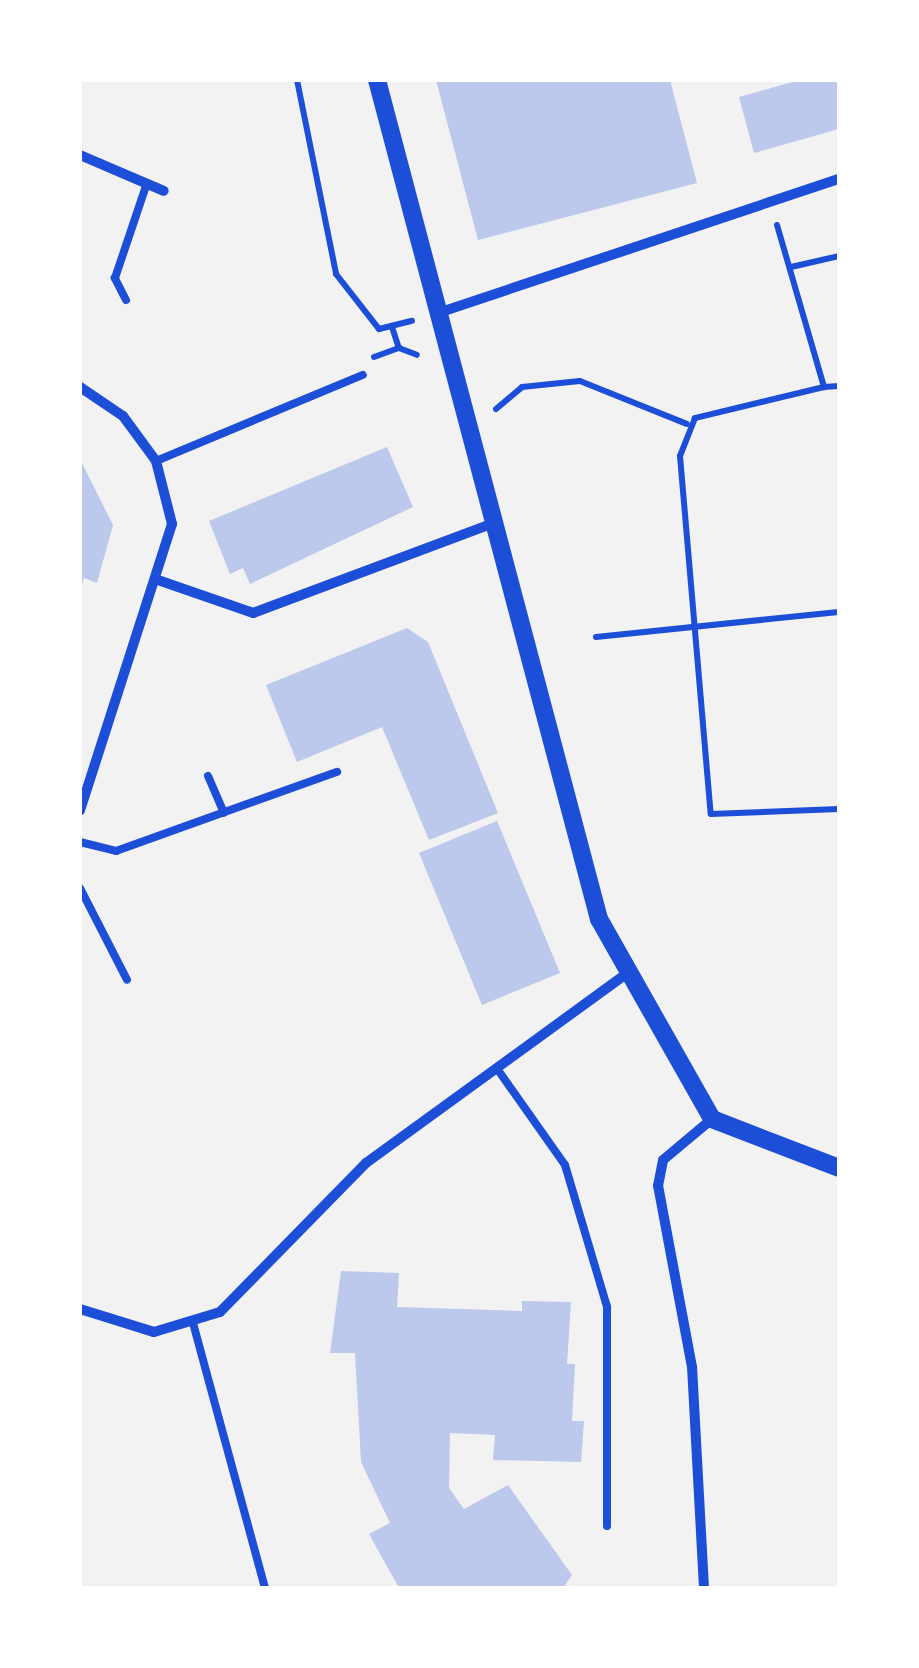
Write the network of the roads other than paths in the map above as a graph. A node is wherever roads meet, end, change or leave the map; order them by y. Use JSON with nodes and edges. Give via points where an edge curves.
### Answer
{"nodes":[{"id":1,"x":377,"y":80,"type":"edge"},
{"id":2,"x":80,"y":154,"type":"edge"},
{"id":3,"x":839,"y":180,"type":"edge"},
{"id":4,"x":146,"y":183,"type":"junction"},
{"id":5,"x":164,"y":191,"type":"dead end"},
{"id":6,"x":126,"y":300,"type":"dead end"},
{"id":7,"x":438,"y":313,"type":"junction"},
{"id":8,"x":363,"y":375,"type":"dead end"},
{"id":9,"x":80,"y":387,"type":"edge"},
{"id":10,"x":156,"y":461,"type":"junction"},
{"id":11,"x":488,"y":525,"type":"junction"},
{"id":12,"x":155,"y":579,"type":"junction"},
{"id":13,"x":337,"y":772,"type":"dead end"},
{"id":14,"x":208,"y":776,"type":"dead end"},
{"id":15,"x":80,"y":810,"type":"edge"},
{"id":16,"x":224,"y":813,"type":"junction"},
{"id":17,"x":80,"y":842,"type":"edge"},
{"id":18,"x":80,"y":888,"type":"edge"},
{"id":19,"x":625,"y":975,"type":"junction"},
{"id":20,"x":127,"y":980,"type":"dead end"},
{"id":21,"x":498,"y":1070,"type":"junction"},
{"id":22,"x":712,"y":1118,"type":"junction"},
{"id":23,"x":839,"y":1168,"type":"edge"},
{"id":24,"x":80,"y":1310,"type":"edge"},
{"id":25,"x":193,"y":1323,"type":"junction"},
{"id":26,"x":607,"y":1526,"type":"dead end"},
{"id":27,"x":265,"y":1588,"type":"edge"},
{"id":28,"x":704,"y":1588,"type":"edge"}],
"edges":[{"from":1,"to":7,"type":"street"},
{"from":2,"to":4,"type":"street"},
{"from":3,"to":7,"type":"street"},
{"from":4,"to":5,"type":"street"},
{"from":4,"to":6,"type":"lane","via":[[115,278]]},
{"from":7,"to":11,"type":"street"},
{"from":8,"to":10,"type":"lane"},
{"from":9,"to":10,"type":"street","via":[[124,416]]},
{"from":10,"to":12,"type":"street","via":[[172,524]]},
{"from":11,"to":12,"type":"street","via":[[253,613]]},
{"from":11,"to":19,"type":"street","via":[[574,845]]},
{"from":12,"to":15,"type":"street"},
{"from":13,"to":16,"type":"lane"},
{"from":14,"to":16,"type":"lane"},
{"from":16,"to":17,"type":"lane","via":[[116,851]]},
{"from":18,"to":20,"type":"lane"},
{"from":19,"to":21,"type":"street"},
{"from":19,"to":22,"type":"street","via":[[673,1040]]},
{"from":21,"to":25,"type":"street","via":[[366,1162],[220,1312]]},
{"from":21,"to":26,"type":"lane","via":[[565,1165],[607,1306]]},
{"from":22,"to":23,"type":"street"},
{"from":22,"to":28,"type":"street","via":[[663,1160],[658,1186],[692,1367]]},
{"from":24,"to":25,"type":"street","via":[[154,1332]]},
{"from":25,"to":27,"type":"lane"}]}
